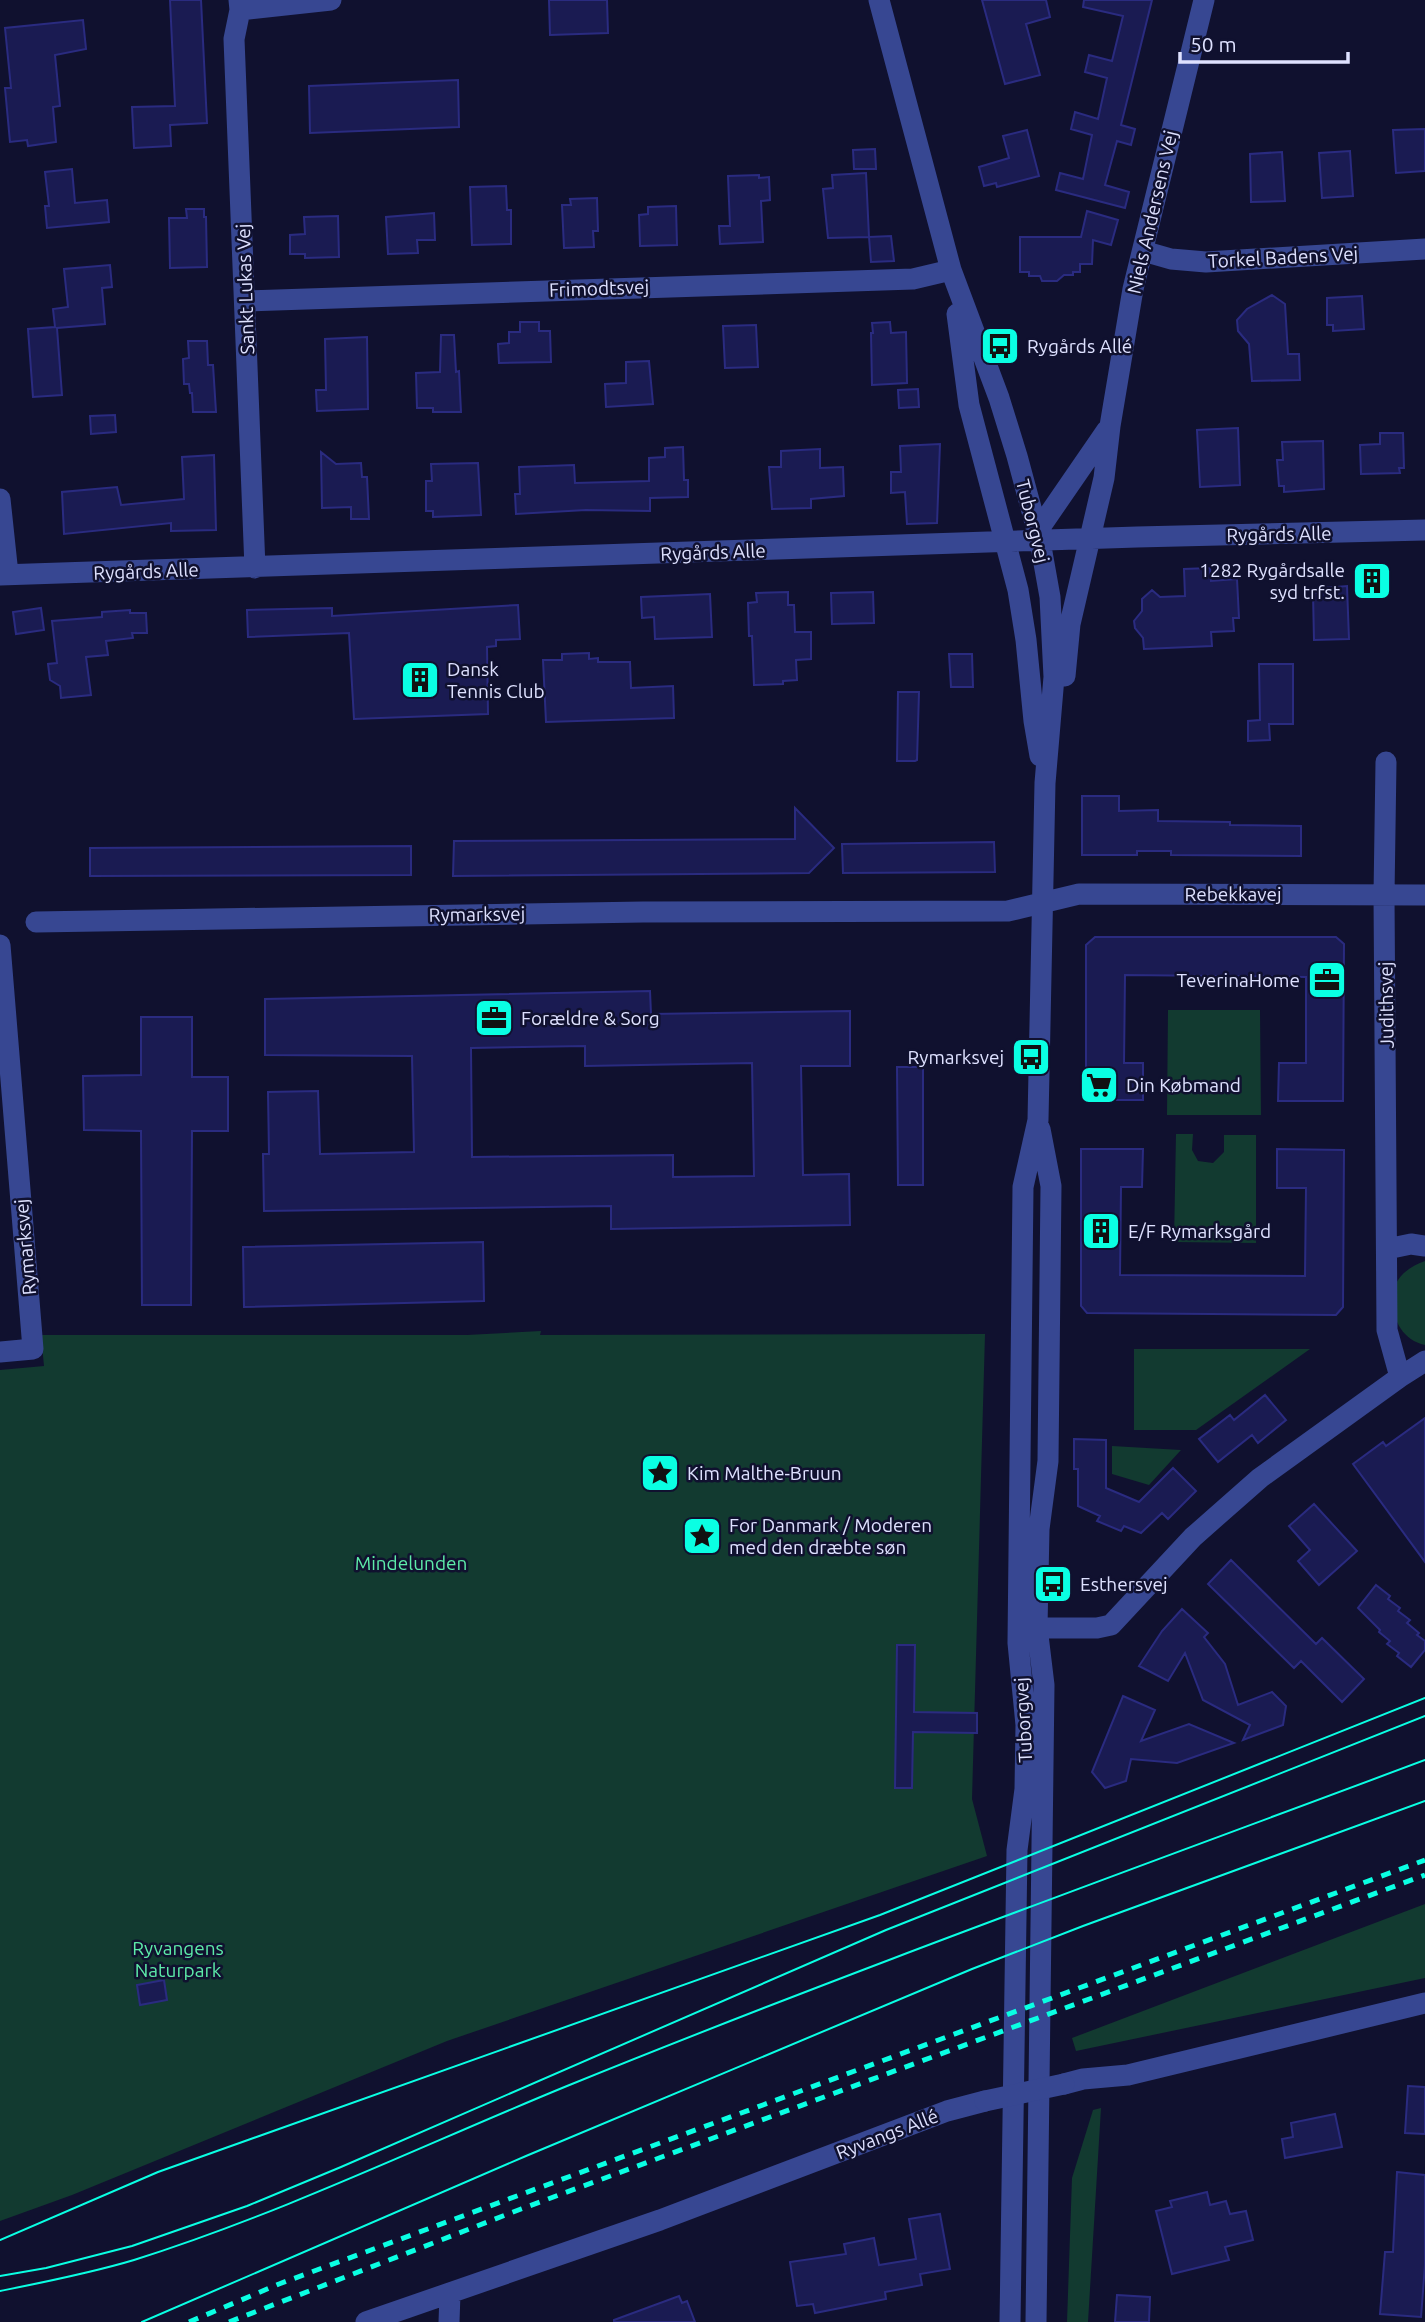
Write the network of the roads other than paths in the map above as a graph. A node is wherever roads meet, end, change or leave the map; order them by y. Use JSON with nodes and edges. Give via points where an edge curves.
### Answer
{"nodes":[{"id":1,"x":331,"y":0,"type":"edge"},
{"id":2,"x":879,"y":0,"type":"edge"},
{"id":3,"x":1204,"y":0,"type":"edge"},
{"id":4,"x":240,"y":5,"type":"edge"},
{"id":5,"x":1425,"y":249,"type":"edge"},
{"id":6,"x":1143,"y":251,"type":"junction"},
{"id":7,"x":951,"y":270,"type":"junction"},
{"id":8,"x":246,"y":301,"type":"junction"},
{"id":9,"x":1110,"y":426,"type":"junction"},
{"id":10,"x":0,"y":499,"type":"edge"},
{"id":11,"x":1425,"y":530,"type":"edge"},
{"id":12,"x":1036,"y":538,"type":"junction"},
{"id":13,"x":1090,"y":539,"type":"junction"},
{"id":14,"x":1007,"y":542,"type":"junction"},
{"id":15,"x":255,"y":568,"type":"junction"},
{"id":16,"x":4,"y":574,"type":"edge"},
{"id":17,"x":1017,"y":584,"type":"junction"},
{"id":18,"x":1386,"y":762,"type":"dead end"},
{"id":19,"x":1045,"y":783,"type":"junction"},
{"id":20,"x":1384,"y":895,"type":"junction"},
{"id":21,"x":1425,"y":895,"type":"edge"},
{"id":22,"x":1042,"y":903,"type":"junction"},
{"id":23,"x":36,"y":922,"type":"dead end"},
{"id":24,"x":0,"y":945,"type":"edge"},
{"id":25,"x":1425,"y":1246,"type":"edge"},
{"id":26,"x":1387,"y":1248,"type":"junction"},
{"id":27,"x":0,"y":1352,"type":"edge"},
{"id":28,"x":1425,"y":1361,"type":"edge"},
{"id":29,"x":1400,"y":1377,"type":"junction"},
{"id":30,"x":1027,"y":1628,"type":"junction"},
{"id":31,"x":1425,"y":2003,"type":"edge"},
{"id":32,"x":450,"y":2294,"type":"junction"},
{"id":33,"x":366,"y":2322,"type":"edge"},
{"id":34,"x":449,"y":2322,"type":"edge"},
{"id":35,"x":1010,"y":2322,"type":"edge"},
{"id":36,"x":1035,"y":2322,"type":"edge"}],
"edges":[{"from":1,"to":4,"type":"street","name":"Sankt Lukas Vej"},
{"from":2,"to":7,"type":"street","name":"Tuborgvej"},
{"from":3,"to":6,"type":"street","name":"Niels Andersens Vej"},
{"from":4,"to":8,"type":"street","name":"Sankt Lukas Vej","via":[[234,39]]},
{"from":5,"to":6,"type":"street","name":"Torkel Badens Vej","via":[[1206,262]]},
{"from":6,"to":9,"type":"street","name":"Niels Andersens Vej"},
{"from":7,"to":8,"type":"street","name":"Frimodtsvej","via":[[913,279]]},
{"from":7,"to":12,"type":"street","name":"Tuborgvej","via":[[999,398]]},
{"from":7,"to":14,"type":"street","name":"Tuborgvej","via":[[969,405]]},
{"from":8,"to":15,"type":"street","name":"Sankt Lukas Vej"},
{"from":9,"to":12,"type":"street","name":"Niels Andersens Vej"},
{"from":9,"to":13,"type":"street","name":"Niels Andersens Vej"},
{"from":10,"to":16,"type":"street"},
{"from":11,"to":13,"type":"street","name":"Rygårds Alle"},
{"from":12,"to":13,"type":"street","name":"Rygårds Alle"},
{"from":12,"to":14,"type":"street","name":"Rygårds Alle"},
{"from":12,"to":17,"type":"street","name":"Niels Andersens Vej","via":[[1018,569]]},
{"from":12,"to":19,"type":"street","name":"Tuborgvej","via":[[1050,597],[1054,677]]},
{"from":13,"to":19,"type":"street","name":"Niels Andersens Vej","via":[[1070,624]]},
{"from":14,"to":15,"type":"street","name":"Rygårds Alle"},
{"from":14,"to":17,"type":"street","name":"Tuborgvej"},
{"from":15,"to":16,"type":"street","name":"Rygårds Alle"},
{"from":17,"to":19,"type":"street","name":"Tuborgvej"},
{"from":18,"to":20,"type":"street","name":"Judithsvej"},
{"from":19,"to":22,"type":"street","name":"Tuborgvej"},
{"from":20,"to":21,"type":"street","name":"Rebekkavej"},
{"from":20,"to":22,"type":"street","name":"Rebekkavej","via":[[1079,894]]},
{"from":20,"to":26,"type":"street","name":"Judithsvej"},
{"from":22,"to":23,"type":"street","name":"Rymarksvej","via":[[1007,911]]},
{"from":22,"to":30,"type":"street","name":"Tuborgvej","via":[[1038,1120],[1023,1187]]},
{"from":24,"to":27,"type":"street","name":"Rymarksvej","via":[[33,1349]]},
{"from":25,"to":26,"type":"street"},
{"from":26,"to":29,"type":"street","name":"Judithsvej","via":[[1387,1331]]},
{"from":28,"to":29,"type":"street"},
{"from":29,"to":30,"type":"street","via":[[1261,1478],[1193,1537],[1111,1625]]},
{"from":30,"to":35,"type":"street","name":"Tuborgvej","via":[[1025,1790],[1017,1850]]},
{"from":30,"to":36,"type":"street","name":"Tuborgvej","via":[[1044,1685]]},
{"from":31,"to":32,"type":"street","name":"Ryvangs Allé","bridge":true,"via":[[1128,2075],[1083,2079],[947,2111]]},
{"from":32,"to":33,"type":"street","name":"Ryvangs Allé"},
{"from":32,"to":34,"type":"street"}]}
